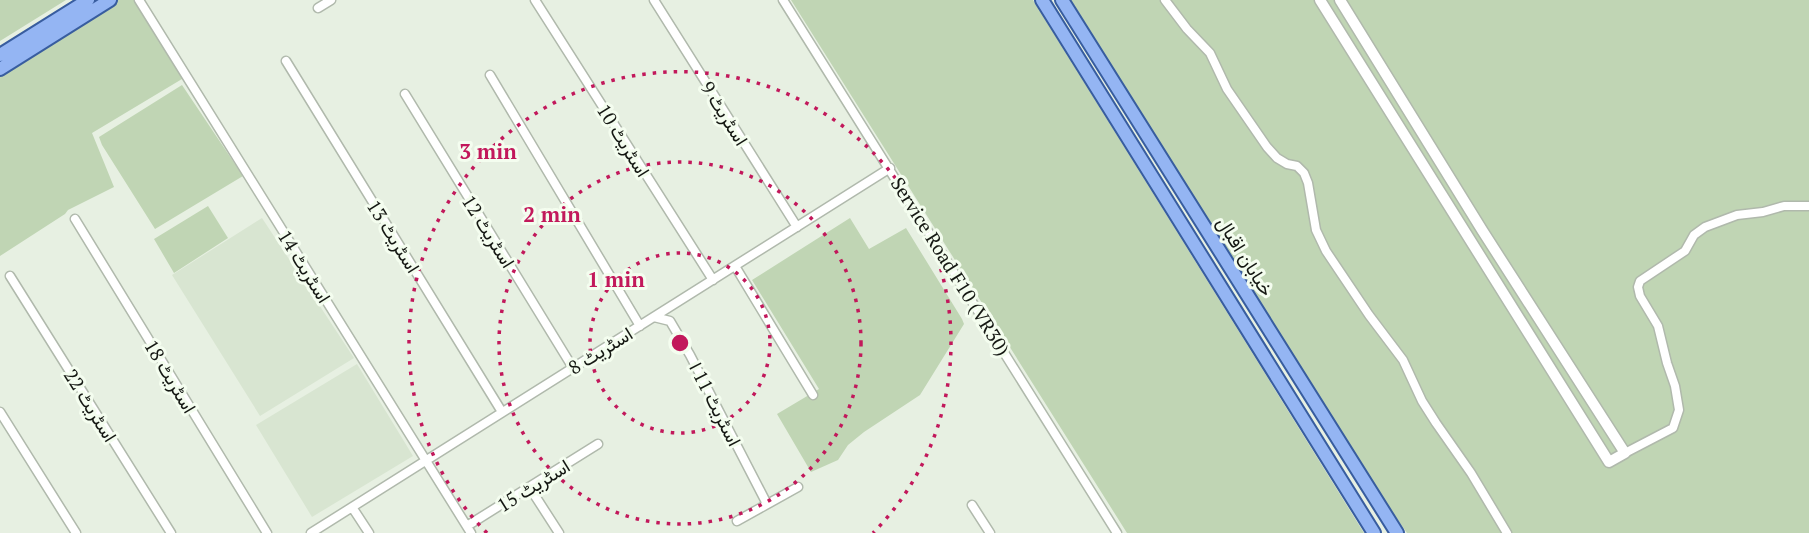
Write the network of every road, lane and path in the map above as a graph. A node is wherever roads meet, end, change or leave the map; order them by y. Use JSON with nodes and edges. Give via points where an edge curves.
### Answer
{"nodes":[{"id":1,"x":88,"y":0,"type":"edge"},
{"id":2,"x":110,"y":0,"type":"edge"},
{"id":3,"x":139,"y":0,"type":"edge"},
{"id":4,"x":331,"y":0,"type":"edge"},
{"id":5,"x":535,"y":0,"type":"edge"},
{"id":6,"x":654,"y":0,"type":"edge"},
{"id":7,"x":783,"y":0,"type":"edge"},
{"id":8,"x":1042,"y":0,"type":"edge"},
{"id":9,"x":1062,"y":0,"type":"edge"},
{"id":10,"x":1165,"y":0,"type":"edge"},
{"id":11,"x":1320,"y":0,"type":"edge"},
{"id":12,"x":1340,"y":0,"type":"edge"},
{"id":13,"x":318,"y":8,"type":"dead end"},
{"id":14,"x":0,"y":55,"type":"edge"},
{"id":15,"x":286,"y":61,"type":"dead end"},
{"id":16,"x":0,"y":69,"type":"edge"},
{"id":17,"x":489,"y":75,"type":"dead end"},
{"id":18,"x":405,"y":94,"type":"dead end"},
{"id":19,"x":890,"y":168,"type":"junction"},
{"id":20,"x":1809,"y":206,"type":"edge"},
{"id":21,"x":75,"y":219,"type":"dead end"},
{"id":22,"x":796,"y":227,"type":"junction"},
{"id":23,"x":735,"y":266,"type":"junction"},
{"id":24,"x":10,"y":276,"type":"dead end"},
{"id":25,"x":713,"y":280,"type":"junction"},
{"id":26,"x":654,"y":317,"type":"junction"},
{"id":27,"x":640,"y":326,"type":"junction"},
{"id":28,"x":573,"y":368,"type":"junction"},
{"id":29,"x":813,"y":396,"type":"dead end"},
{"id":30,"x":0,"y":412,"type":"edge"},
{"id":31,"x":502,"y":412,"type":"junction"},
{"id":32,"x":598,"y":444,"type":"dead end"},
{"id":33,"x":1625,"y":453,"type":"junction"},
{"id":34,"x":427,"y":461,"type":"junction"},
{"id":35,"x":798,"y":487,"type":"dead end"},
{"id":36,"x":530,"y":488,"type":"junction"},
{"id":37,"x":767,"y":504,"type":"junction"},
{"id":38,"x":972,"y":505,"type":"dead end"},
{"id":39,"x":352,"y":507,"type":"junction"},
{"id":40,"x":737,"y":521,"type":"dead end"},
{"id":41,"x":469,"y":530,"type":"edge"},
{"id":42,"x":76,"y":533,"type":"edge"},
{"id":43,"x":171,"y":533,"type":"edge"},
{"id":44,"x":267,"y":533,"type":"edge"},
{"id":45,"x":311,"y":533,"type":"edge"},
{"id":46,"x":369,"y":533,"type":"edge"},
{"id":47,"x":559,"y":533,"type":"edge"},
{"id":48,"x":990,"y":533,"type":"edge"},
{"id":49,"x":1117,"y":533,"type":"edge"},
{"id":50,"x":1374,"y":533,"type":"edge"},
{"id":51,"x":1397,"y":533,"type":"edge"},
{"id":52,"x":1507,"y":533,"type":"edge"}],
"edges":[{"from":1,"to":14,"type":"main road"},
{"from":2,"to":16,"type":"main road"},
{"from":3,"to":34,"type":"street","name":"اسٹریٹ 14"},
{"from":4,"to":13,"type":"street"},
{"from":5,"to":25,"type":"street","name":"اسٹریٹ 10"},
{"from":6,"to":22,"type":"street","name":"اسٹریٹ 9"},
{"from":7,"to":19,"type":"street","name":"Service Road F10 (VR30)"},
{"from":8,"to":50,"type":"main road","name":"خیابان اقبال"},
{"from":9,"to":51,"type":"main road","name":"خیابان اقبال"},
{"from":10,"to":52,"type":"street","via":[[1210,53],[1227,89],[1267,147],[1304,173],[1316,230],[1326,251],[1403,360],[1436,424]]},
{"from":11,"to":33,"type":"street","via":[[1609,462]]},
{"from":12,"to":33,"type":"street"},
{"from":15,"to":31,"type":"street","name":"اسٹریٹ 13"},
{"from":17,"to":27,"type":"street"},
{"from":18,"to":28,"type":"street","name":"اسٹریٹ 12"},
{"from":19,"to":22,"type":"street","name":"اسٹریٹ 8"},
{"from":19,"to":49,"type":"street","name":"Service Road F10 (VR30)"},
{"from":20,"to":33,"type":"street","via":[[1737,215],[1706,227],[1694,235],[1685,251],[1640,281],[1640,296],[1658,327],[1679,410],[1673,428]]},
{"from":21,"to":44,"type":"street","name":"اسٹریٹ 18"},
{"from":22,"to":23,"type":"street","name":"اسٹریٹ 8"},
{"from":23,"to":25,"type":"street","name":"اسٹریٹ 8"},
{"from":23,"to":29,"type":"street"},
{"from":24,"to":43,"type":"street","name":"اسٹریٹ 22"},
{"from":25,"to":26,"type":"street","name":"اسٹریٹ 8"},
{"from":26,"to":27,"type":"street","name":"اسٹریٹ 8"},
{"from":26,"to":37,"type":"street","name":"اسٹریٹ 11 ا","via":[[670,321]]},
{"from":27,"to":28,"type":"street","name":"اسٹریٹ 8"},
{"from":28,"to":31,"type":"street","name":"اسٹریٹ 8"},
{"from":30,"to":42,"type":"street"},
{"from":31,"to":34,"type":"street","name":"اسٹریٹ 8"},
{"from":32,"to":36,"type":"street","name":"اسٹریٹ 15"},
{"from":34,"to":39,"type":"street","name":"اسٹریٹ 8"},
{"from":34,"to":41,"type":"street","name":"اسٹریٹ 14"},
{"from":35,"to":37,"type":"street"},
{"from":36,"to":41,"type":"street","name":"اسٹریٹ 15"},
{"from":36,"to":47,"type":"street"},
{"from":37,"to":40,"type":"street"},
{"from":38,"to":48,"type":"street"},
{"from":39,"to":45,"type":"street","name":"اسٹریٹ 8"},
{"from":39,"to":46,"type":"street"}]}
